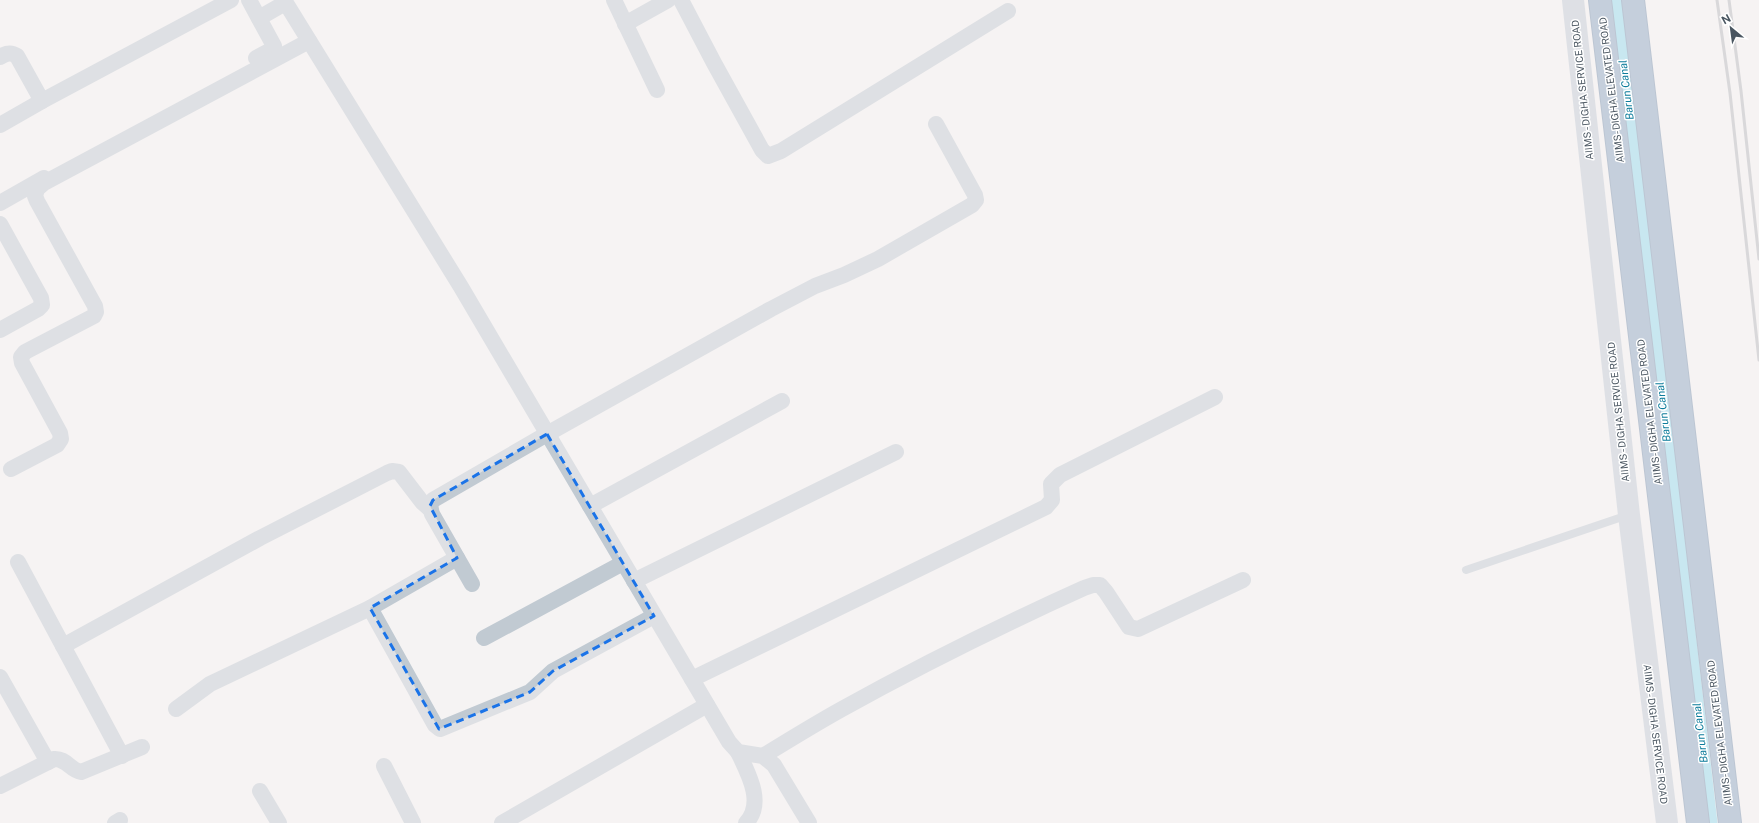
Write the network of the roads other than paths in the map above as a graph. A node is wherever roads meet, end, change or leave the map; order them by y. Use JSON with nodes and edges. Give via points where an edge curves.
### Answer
{"nodes":[{"id":1,"x":231,"y":0,"type":"edge"},
{"id":2,"x":249,"y":0,"type":"edge"},
{"id":3,"x":614,"y":0,"type":"edge"},
{"id":4,"x":668,"y":0,"type":"edge"},
{"id":5,"x":681,"y":0,"type":"edge"},
{"id":6,"x":1572,"y":0,"type":"edge"},
{"id":7,"x":1600,"y":0,"type":"edge"},
{"id":8,"x":1633,"y":0,"type":"edge"},
{"id":9,"x":285,"y":1,"type":"edge"},
{"id":10,"x":1008,"y":11,"type":"dead end"},
{"id":11,"x":259,"y":18,"type":"junction"},
{"id":12,"x":625,"y":24,"type":"junction"},
{"id":13,"x":309,"y":41,"type":"junction"},
{"id":14,"x":0,"y":57,"type":"edge"},
{"id":15,"x":657,"y":90,"type":"dead end"},
{"id":16,"x":42,"y":101,"type":"junction"},
{"id":17,"x":936,"y":124,"type":"dead end"},
{"id":18,"x":0,"y":125,"type":"edge"},
{"id":19,"x":0,"y":202,"type":"edge"},
{"id":20,"x":0,"y":224,"type":"edge"},
{"id":21,"x":0,"y":330,"type":"edge"},
{"id":22,"x":1215,"y":397,"type":"dead end"},
{"id":23,"x":782,"y":401,"type":"dead end"},
{"id":24,"x":547,"y":434,"type":"junction"},
{"id":25,"x":896,"y":452,"type":"dead end"},
{"id":26,"x":11,"y":469,"type":"dead end"},
{"id":27,"x":590,"y":506,"type":"junction"},
{"id":28,"x":431,"y":510,"type":"junction"},
{"id":29,"x":1629,"y":515,"type":"junction"},
{"id":30,"x":457,"y":558,"type":"junction"},
{"id":31,"x":18,"y":562,"type":"dead end"},
{"id":32,"x":623,"y":562,"type":"junction"},
{"id":33,"x":1466,"y":570,"type":"dead end"},
{"id":34,"x":1243,"y":580,"type":"dead end"},
{"id":35,"x":634,"y":582,"type":"junction"},
{"id":36,"x":472,"y":584,"type":"dead end"},
{"id":37,"x":370,"y":608,"type":"junction"},
{"id":38,"x":654,"y":616,"type":"junction"},
{"id":39,"x":484,"y":638,"type":"dead end"},
{"id":40,"x":63,"y":646,"type":"junction"},
{"id":41,"x":0,"y":677,"type":"edge"},
{"id":42,"x":692,"y":679,"type":"junction"},
{"id":43,"x":707,"y":705,"type":"junction"},
{"id":44,"x":176,"y":708,"type":"dead end"},
{"id":45,"x":142,"y":747,"type":"dead end"},
{"id":46,"x":738,"y":752,"type":"junction"},
{"id":47,"x":122,"y":756,"type":"junction"},
{"id":48,"x":763,"y":756,"type":"junction"},
{"id":49,"x":48,"y":762,"type":"junction"},
{"id":50,"x":384,"y":766,"type":"dead end"},
{"id":51,"x":0,"y":786,"type":"edge"},
{"id":52,"x":260,"y":791,"type":"dead end"},
{"id":53,"x":279,"y":823,"type":"edge"},
{"id":54,"x":413,"y":823,"type":"edge"},
{"id":55,"x":502,"y":823,"type":"edge"},
{"id":56,"x":746,"y":823,"type":"edge"},
{"id":57,"x":809,"y":823,"type":"edge"},
{"id":58,"x":1667,"y":823,"type":"edge"},
{"id":59,"x":1698,"y":823,"type":"edge"},
{"id":60,"x":1730,"y":823,"type":"edge"}],
"edges":[{"from":1,"to":16,"type":"street"},
{"from":2,"to":11,"type":"street"},
{"from":3,"to":12,"type":"street"},
{"from":4,"to":12,"type":"street"},
{"from":5,"to":10,"type":"street","via":[[753,134],[768,156]]},
{"from":6,"to":29,"type":"main road","name":"AIIMS - DIGHA SERVICE ROAD"},
{"from":7,"to":59,"type":"highway","name":"AIIMS- DIGHA ELEVATED ROAD"},
{"from":8,"to":60,"type":"highway","name":"AIIMS- DIGHA ELEVATED ROAD"},
{"from":9,"to":11,"type":"street"},
{"from":9,"to":13,"type":"street"},
{"from":11,"to":19,"type":"street","via":[[274,46],[270,50]]},
{"from":12,"to":15,"type":"street"},
{"from":13,"to":24,"type":"street"},
{"from":13,"to":26,"type":"street","via":[[36,189],[37,201],[96,312],[94,316],[25,352],[21,357],[61,439],[57,445]]},
{"from":14,"to":16,"type":"street","via":[[6,53],[17,56]]},
{"from":16,"to":18,"type":"street"},
{"from":17,"to":24,"type":"street","via":[[975,194],[975,203],[878,258],[771,309]]},
{"from":20,"to":21,"type":"street","via":[[42,304]]},
{"from":22,"to":42,"type":"street","via":[[1060,474],[1051,484],[1052,500],[1046,507]]},
{"from":23,"to":27,"type":"street"},
{"from":24,"to":27,"type":"street"},
{"from":24,"to":28,"type":"street","via":[[437,497],[431,502]]},
{"from":25,"to":35,"type":"street"},
{"from":27,"to":32,"type":"street"},
{"from":28,"to":30,"type":"street"},
{"from":28,"to":40,"type":"street","via":[[399,472],[392,471],[260,538]]},
{"from":29,"to":33,"type":"lane"},
{"from":29,"to":58,"type":"main road","name":"AIIMS - DIGHA SERVICE ROAD"},
{"from":30,"to":36,"type":"street"},
{"from":30,"to":37,"type":"street"},
{"from":31,"to":40,"type":"street"},
{"from":32,"to":35,"type":"street"},
{"from":32,"to":39,"type":"street"},
{"from":34,"to":48,"type":"street","via":[[1138,629],[1129,627],[1100,585],[1084,588],[893,681],[840,709]]},
{"from":35,"to":38,"type":"street"},
{"from":37,"to":38,"type":"street","via":[[435,725],[440,729],[530,692],[553,671]]},
{"from":37,"to":44,"type":"street","via":[[210,684]]},
{"from":38,"to":42,"type":"street"},
{"from":40,"to":47,"type":"street"},
{"from":41,"to":49,"type":"street"},
{"from":42,"to":43,"type":"street"},
{"from":43,"to":46,"type":"street","via":[[729,742]]},
{"from":43,"to":55,"type":"street"},
{"from":45,"to":47,"type":"street"},
{"from":46,"to":48,"type":"street"},
{"from":46,"to":56,"type":"street","via":[[751,780],[755,802]]},
{"from":47,"to":49,"type":"street","via":[[81,772],[62,759]]},
{"from":48,"to":57,"type":"street","via":[[774,765]]},
{"from":49,"to":51,"type":"street"},
{"from":50,"to":54,"type":"street"},
{"from":52,"to":53,"type":"street"}]}
